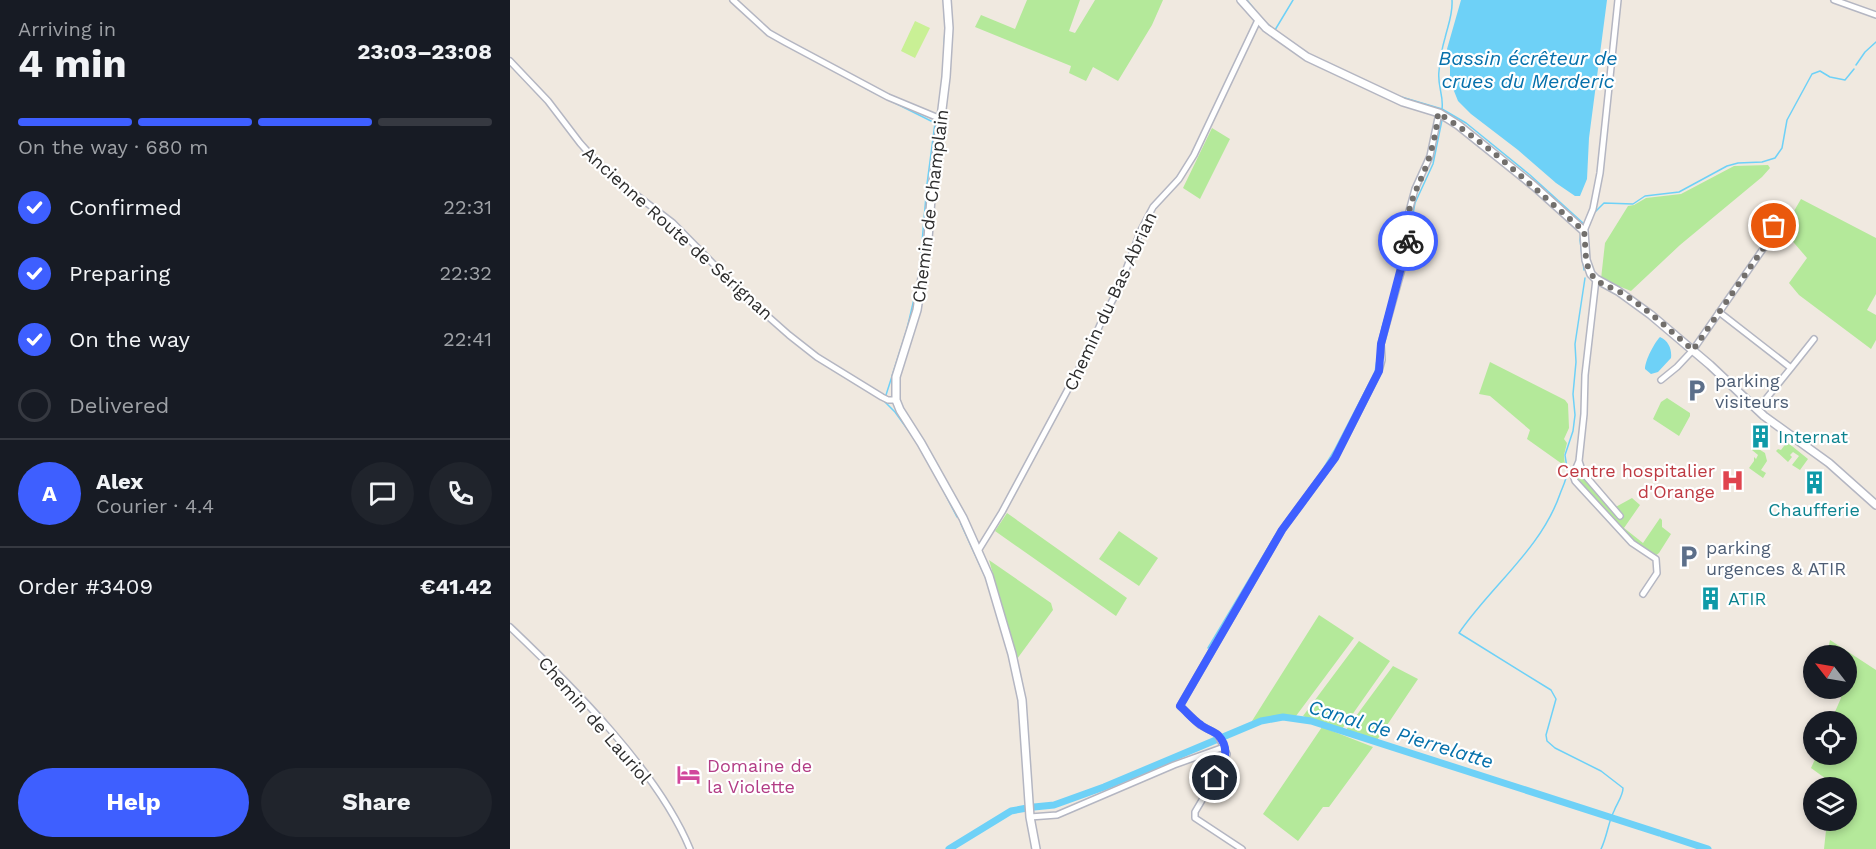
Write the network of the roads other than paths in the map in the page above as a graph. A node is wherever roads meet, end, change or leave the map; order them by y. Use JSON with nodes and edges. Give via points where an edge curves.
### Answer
{"nodes":[{"id":1,"x":733,"y":0,"type":"edge"},
{"id":2,"x":947,"y":0,"type":"edge"},
{"id":3,"x":1241,"y":0,"type":"edge"},
{"id":4,"x":1618,"y":0,"type":"edge"},
{"id":5,"x":1834,"y":0,"type":"edge"},
{"id":6,"x":1876,"y":15,"type":"edge"},
{"id":7,"x":1258,"y":20,"type":"junction"},
{"id":8,"x":510,"y":61,"type":"edge"},
{"id":9,"x":1438,"y":113,"type":"junction"},
{"id":10,"x":941,"y":119,"type":"junction"},
{"id":11,"x":1761,"y":216,"type":"dead end"},
{"id":12,"x":1582,"y":230,"type":"junction"},
{"id":13,"x":1596,"y":279,"type":"junction"},
{"id":14,"x":1719,"y":312,"type":"junction"},
{"id":15,"x":1814,"y":339,"type":"dead end"},
{"id":16,"x":1693,"y":350,"type":"junction"},
{"id":17,"x":1791,"y":368,"type":"junction"},
{"id":18,"x":1661,"y":380,"type":"dead end"},
{"id":19,"x":896,"y":400,"type":"junction"},
{"id":20,"x":1757,"y":410,"type":"junction"},
{"id":21,"x":1579,"y":461,"type":"junction"},
{"id":22,"x":1876,"y":505,"type":"edge"},
{"id":23,"x":1620,"y":516,"type":"dead end"},
{"id":24,"x":978,"y":551,"type":"junction"},
{"id":25,"x":1643,"y":594,"type":"dead end"},
{"id":26,"x":510,"y":627,"type":"edge"},
{"id":27,"x":1222,"y":742,"type":"junction"},
{"id":28,"x":1030,"y":817,"type":"junction"},
{"id":29,"x":690,"y":849,"type":"edge"},
{"id":30,"x":1036,"y":849,"type":"edge"},
{"id":31,"x":1242,"y":849,"type":"edge"}],
"edges":[{"from":1,"to":10,"type":"street","via":[[769,33],[888,97]]},
{"from":2,"to":10,"type":"street","name":"Chemin de Champlain","via":[[948,60]]},
{"from":3,"to":7,"type":"street"},
{"from":4,"to":12,"type":"street","via":[[1600,173],[1591,216]]},
{"from":5,"to":6,"type":"street"},
{"from":7,"to":9,"type":"street","via":[[1288,45],[1322,65],[1403,102]]},
{"from":7,"to":24,"type":"street","name":"Chemin du Bas Abrian","via":[[1194,155],[1179,179],[1153,207],[1088,352]]},
{"from":8,"to":19,"type":"street","name":"Ancienne Route de Sérignan","via":[[548,101],[595,161],[673,223],[763,312],[817,357],[882,398]]},
{"from":9,"to":12,"type":"street","via":[[1488,148]]},
{"from":9,"to":27,"type":"street","via":[[1430,156],[1415,189],[1405,226],[1409,244],[1381,344],[1379,371],[1335,458],[1282,530],[1180,706]]},
{"from":10,"to":19,"type":"street","name":"Chemin de Champlain","via":[[922,284],[896,377]]},
{"from":11,"to":14,"type":"street","via":[[1774,226],[1774,233]]},
{"from":12,"to":13,"type":"street","via":[[1586,260]]},
{"from":13,"to":16,"type":"street","via":[[1651,315]]},
{"from":13,"to":21,"type":"street"},
{"from":14,"to":16,"type":"street"},
{"from":14,"to":17,"type":"street"},
{"from":15,"to":17,"type":"street"},
{"from":16,"to":18,"type":"street"},
{"from":16,"to":20,"type":"street"},
{"from":17,"to":20,"type":"street"},
{"from":19,"to":24,"type":"street"},
{"from":20,"to":22,"type":"street","via":[[1829,463]]},
{"from":21,"to":23,"type":"street","via":[[1583,473]]},
{"from":21,"to":25,"type":"street","via":[[1573,475],[1575,481],[1632,543],[1656,559],[1657,573]]},
{"from":24,"to":28,"type":"street","via":[[989,576],[1019,686]]},
{"from":26,"to":29,"type":"street","name":"Chemin de Lauriol","via":[[627,752],[663,799]]},
{"from":27,"to":28,"type":"street","via":[[1057,815]]},
{"from":27,"to":31,"type":"street","via":[[1227,754],[1225,761],[1195,818]]},
{"from":28,"to":30,"type":"street"}]}
